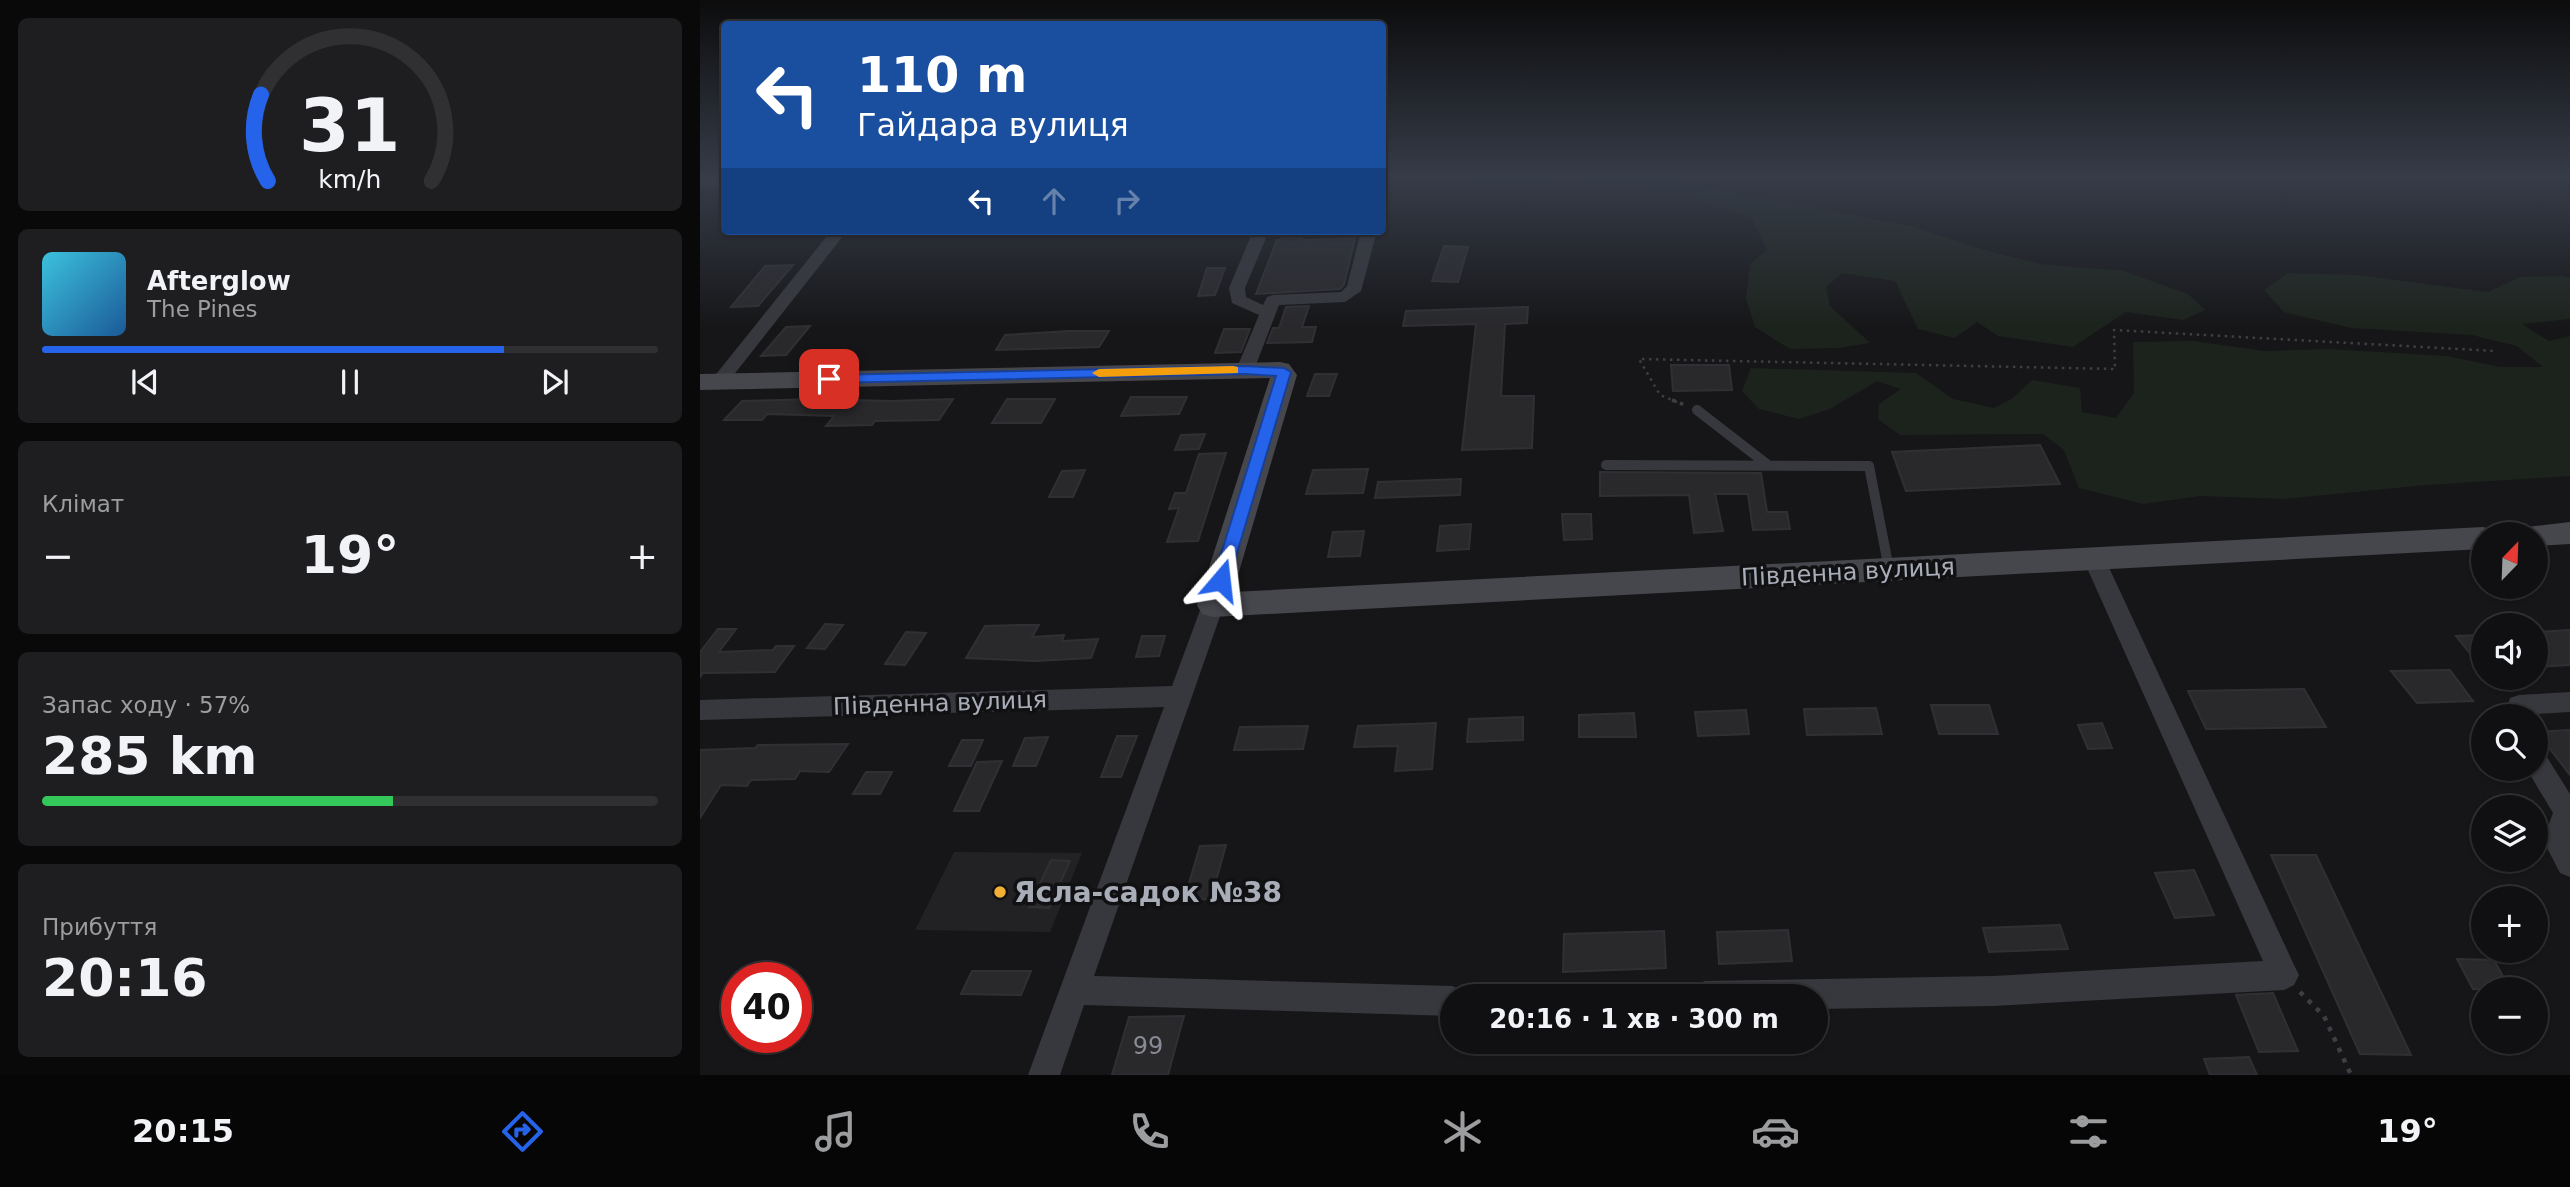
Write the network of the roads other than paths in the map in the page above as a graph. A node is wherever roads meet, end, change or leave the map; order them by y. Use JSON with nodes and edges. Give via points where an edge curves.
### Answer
{"nodes":[{"id":1,"x":836,"y":235,"type":"edge"},
{"id":2,"x":1259,"y":235,"type":"edge"},
{"id":3,"x":1368,"y":235,"type":"edge"},
{"id":4,"x":1267,"y":313,"type":"junction"},
{"id":5,"x":1245,"y":370,"type":"junction"},
{"id":6,"x":709,"y":382,"type":"edge"},
{"id":7,"x":700,"y":401,"type":"edge"},
{"id":8,"x":1697,"y":410,"type":"road end"},
{"id":9,"x":1606,"y":465,"type":"dead end"},
{"id":10,"x":1768,"y":466,"type":"junction"},
{"id":11,"x":2570,"y":533,"type":"edge"},
{"id":12,"x":2548,"y":534,"type":"edge"},
{"id":13,"x":2471,"y":539,"type":"edge"},
{"id":14,"x":2094,"y":559,"type":"junction"},
{"id":15,"x":1889,"y":570,"type":"junction"},
{"id":16,"x":1213,"y":606,"type":"junction"},
{"id":17,"x":1181,"y":696,"type":"junction"},
{"id":18,"x":2570,"y":702,"type":"edge"},
{"id":19,"x":2536,"y":704,"type":"edge"},
{"id":20,"x":700,"y":710,"type":"edge"},
{"id":21,"x":2548,"y":781,"type":"edge"},
{"id":22,"x":2570,"y":864,"type":"edge"},
{"id":23,"x":1076,"y":990,"type":"junction"},
{"id":24,"x":1828,"y":994,"type":"edge"},
{"id":25,"x":1440,"y":1001,"type":"edge"},
{"id":26,"x":1044,"y":1075,"type":"edge"}],
"edges":[{"from":1,"to":6,"type":"street"},
{"from":2,"to":4,"type":"street","via":[[1237,288],[1238,300]]},
{"from":3,"to":4,"type":"street","via":[[1355,288],[1345,297],[1272,300]]},
{"from":4,"to":5,"type":"street"},
{"from":5,"to":6,"type":"street"},
{"from":5,"to":16,"type":"street","via":[[1280,370],[1284,375]]},
{"from":6,"to":7,"type":"street"},
{"from":8,"to":10,"type":"lane"},
{"from":9,"to":10,"type":"lane"},
{"from":10,"to":15,"type":"lane","via":[[1869,466]]},
{"from":11,"to":12,"type":"street"},
{"from":13,"to":14,"type":"street","name":"Південна вулиця"},
{"from":14,"to":15,"type":"street","name":"Південна вулиця"},
{"from":14,"to":24,"type":"street","via":[[2284,975],[1993,991]]},
{"from":15,"to":16,"type":"street","name":"Південна вулиця"},
{"from":16,"to":17,"type":"street"},
{"from":17,"to":20,"type":"street","name":"Південна вулиця"},
{"from":17,"to":23,"type":"street"},
{"from":18,"to":19,"type":"street"},
{"from":21,"to":22,"type":"street","via":[[2567,812],[2556,840]]},
{"from":23,"to":25,"type":"street"},
{"from":23,"to":26,"type":"street"}]}
